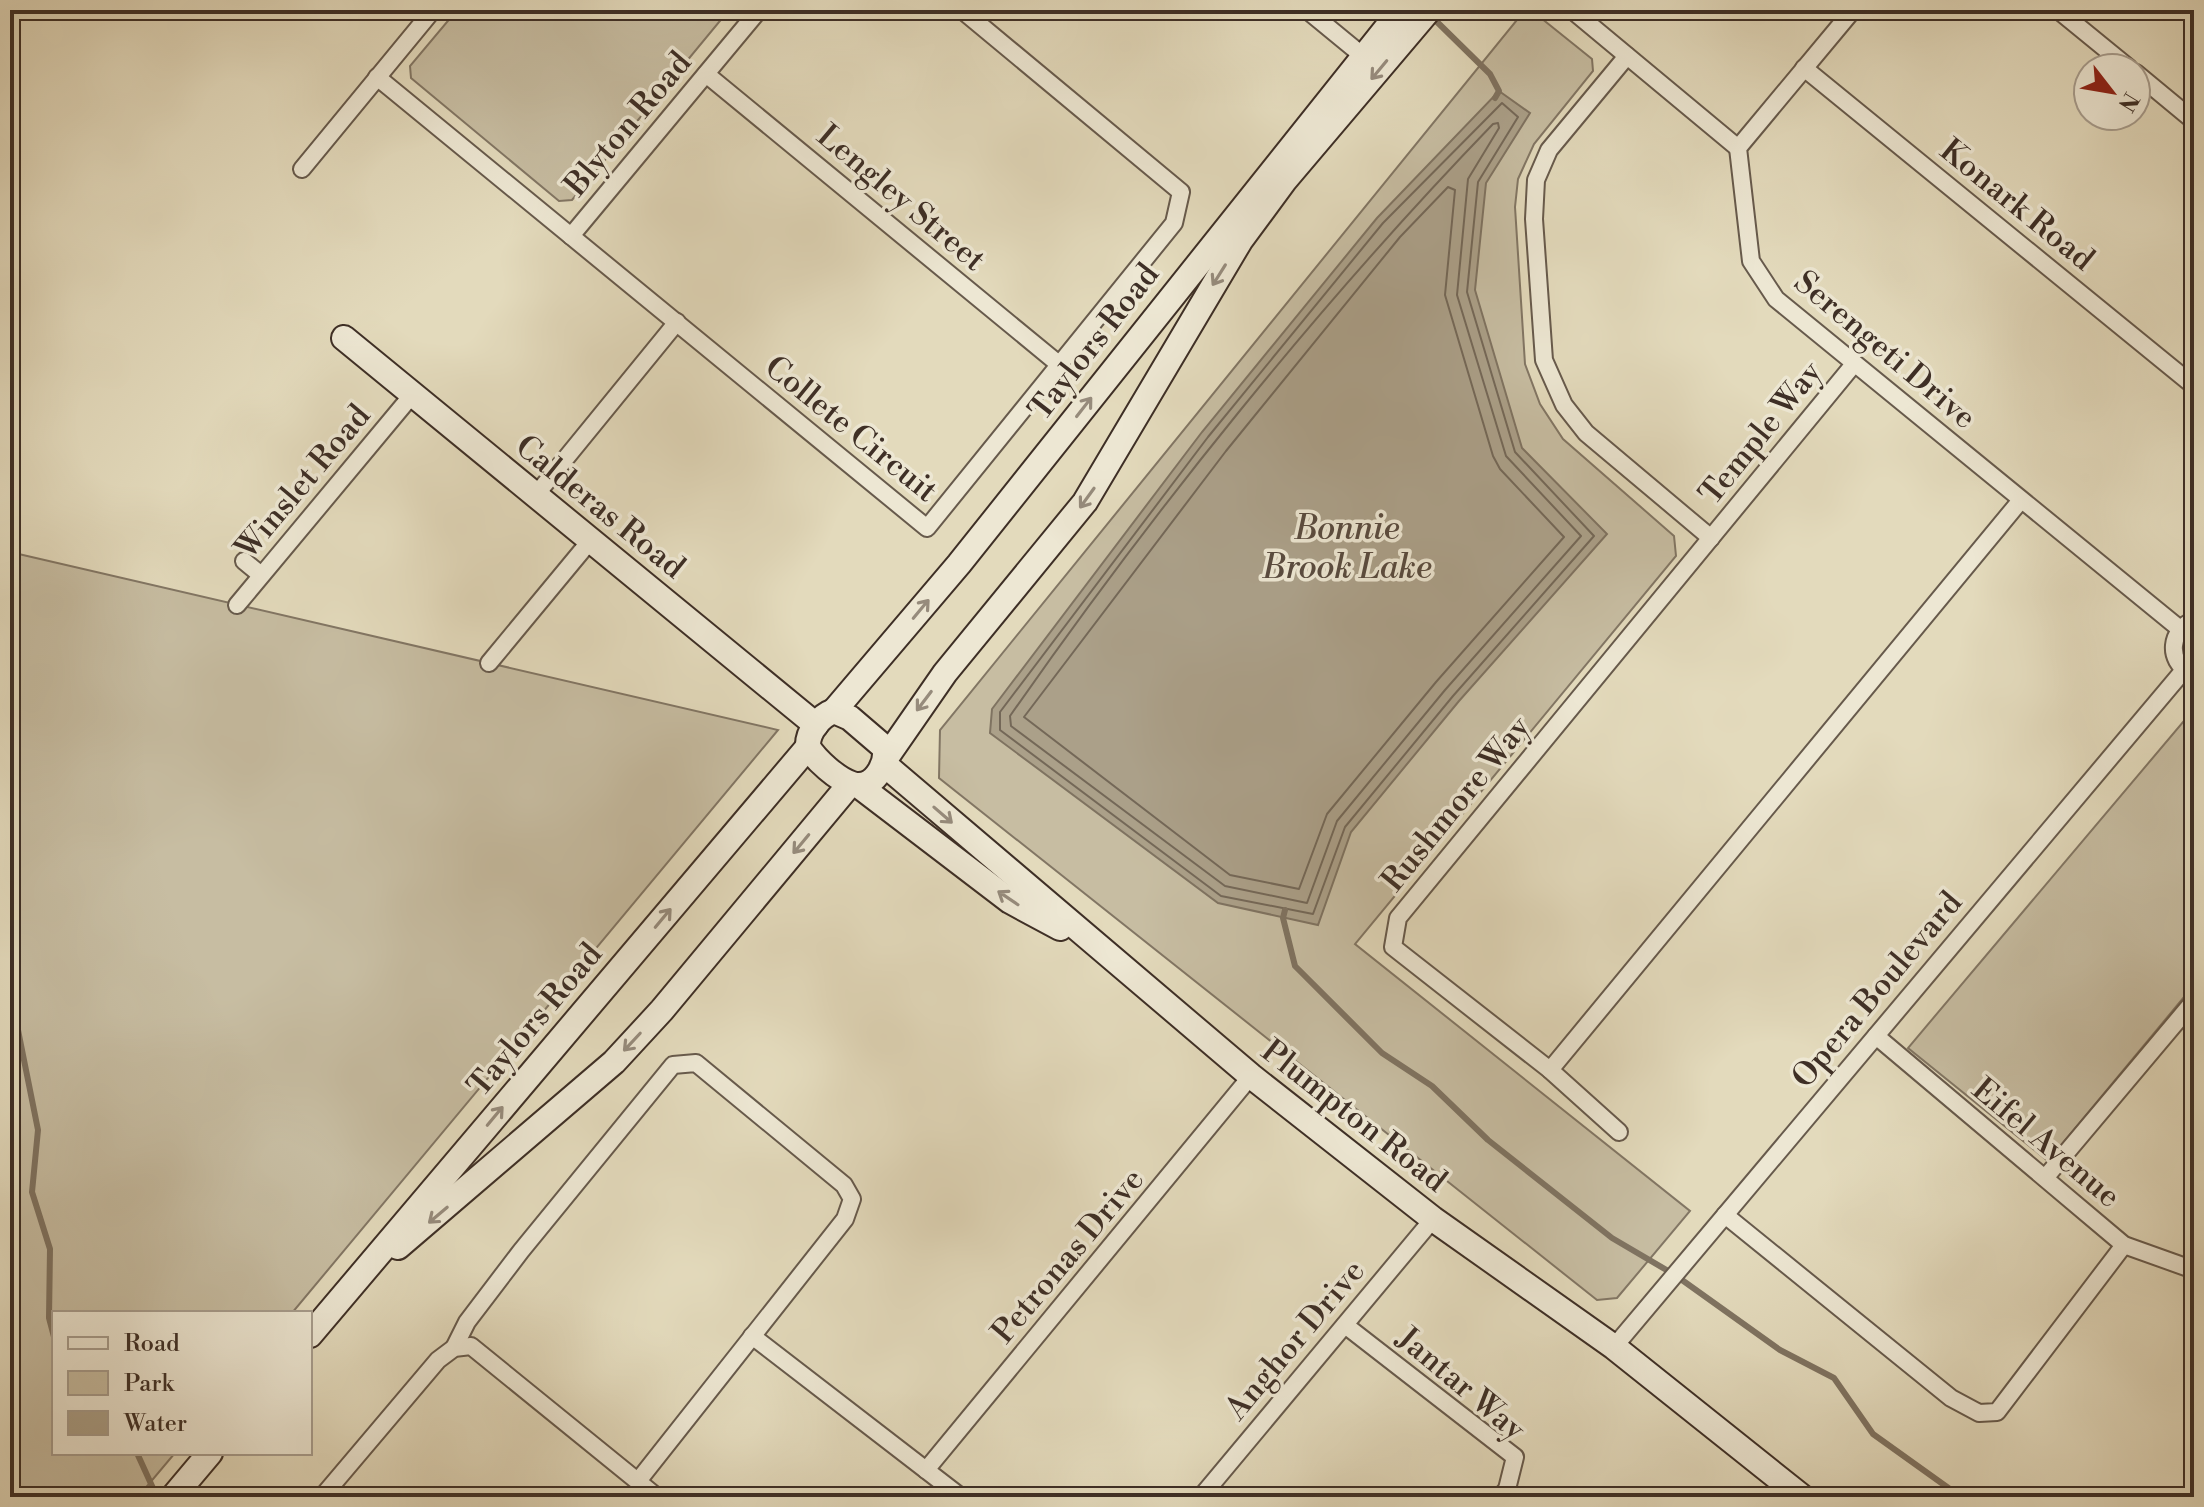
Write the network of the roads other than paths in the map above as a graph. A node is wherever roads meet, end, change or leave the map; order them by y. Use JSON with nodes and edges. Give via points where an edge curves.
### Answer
{"nodes":[{"id":1,"x":433,"y":10,"type":"edge"},
{"id":2,"x":759,"y":10,"type":"edge"},
{"id":3,"x":962,"y":10,"type":"edge"},
{"id":4,"x":1307,"y":10,"type":"edge"},
{"id":5,"x":1401,"y":10,"type":"edge"},
{"id":6,"x":1429,"y":10,"type":"edge"},
{"id":7,"x":1572,"y":10,"type":"edge"},
{"id":8,"x":1853,"y":10,"type":"edge"},
{"id":9,"x":2058,"y":10,"type":"edge"},
{"id":10,"x":2109,"y":52,"type":"edge"},
{"id":11,"x":1363,"y":56,"type":"junction"},
{"id":12,"x":1627,"y":56,"type":"junction"},
{"id":13,"x":1804,"y":68,"type":"junction"},
{"id":14,"x":706,"y":74,"type":"junction"},
{"id":15,"x":377,"y":77,"type":"junction"},
{"id":16,"x":2152,"y":86,"type":"edge"},
{"id":17,"x":2194,"y":121,"type":"edge"},
{"id":18,"x":1738,"y":148,"type":"junction"},
{"id":19,"x":302,"y":169,"type":"dead end"},
{"id":20,"x":571,"y":236,"type":"junction"},
{"id":21,"x":677,"y":322,"type":"junction"},
{"id":22,"x":344,"y":338,"type":"dead end"},
{"id":23,"x":1854,"y":364,"type":"junction"},
{"id":24,"x":1061,"y":366,"type":"junction"},
{"id":25,"x":2194,"y":386,"type":"edge"},
{"id":26,"x":412,"y":395,"type":"junction"},
{"id":27,"x":535,"y":496,"type":"junction"},
{"id":28,"x":2021,"y":500,"type":"junction"},
{"id":29,"x":1711,"y":538,"type":"junction"},
{"id":30,"x":590,"y":541,"type":"junction"},
{"id":31,"x":244,"y":561,"type":"dead end"},
{"id":32,"x":261,"y":575,"type":"junction"},
{"id":33,"x":237,"y":605,"type":"dead end"},
{"id":34,"x":2187,"y":624,"type":"edge"},
{"id":35,"x":489,"y":663,"type":"dead end"},
{"id":36,"x":2189,"y":672,"type":"edge"},
{"id":37,"x":819,"y":728,"type":"junction"},
{"id":38,"x":885,"y":761,"type":"junction"},
{"id":39,"x":854,"y":784,"type":"junction"},
{"id":40,"x":1101,"y":950,"type":"junction"},
{"id":41,"x":2194,"y":1001,"type":"edge"},
{"id":42,"x":1876,"y":1036,"type":"junction"},
{"id":43,"x":1550,"y":1070,"type":"junction"},
{"id":44,"x":1251,"y":1076,"type":"junction"},
{"id":45,"x":1619,"y":1132,"type":"dead end"},
{"id":46,"x":2045,"y":1178,"type":"junction"},
{"id":47,"x":1725,"y":1215,"type":"junction"},
{"id":48,"x":1433,"y":1219,"type":"junction"},
{"id":49,"x":2124,"y":1245,"type":"junction"},
{"id":50,"x":365,"y":1270,"type":"junction"},
{"id":51,"x":2194,"y":1270,"type":"edge"},
{"id":52,"x":1345,"y":1325,"type":"junction"},
{"id":53,"x":312,"y":1333,"type":"edge"},
{"id":54,"x":752,"y":1336,"type":"junction"},
{"id":55,"x":1614,"y":1347,"type":"junction"},
{"id":56,"x":454,"y":1348,"type":"junction"},
{"id":57,"x":208,"y":1455,"type":"edge"},
{"id":58,"x":926,"y":1470,"type":"junction"},
{"id":59,"x":638,"y":1481,"type":"junction"},
{"id":60,"x":173,"y":1497,"type":"edge"},
{"id":61,"x":322,"y":1497,"type":"edge"},
{"id":62,"x":657,"y":1497,"type":"edge"},
{"id":63,"x":961,"y":1497,"type":"edge"},
{"id":64,"x":1201,"y":1497,"type":"edge"},
{"id":65,"x":1500,"y":1497,"type":"edge"},
{"id":66,"x":1802,"y":1497,"type":"edge"}],
"edges":[{"from":1,"to":15,"type":"street"},
{"from":2,"to":14,"type":"street","name":"Blyton Road"},
{"from":3,"to":24,"type":"street","name":"Collete Circuit","via":[[1181,192],[1174,223]]},
{"from":4,"to":11,"type":"street"},
{"from":5,"to":11,"type":"street","name":"Taylors Road"},
{"from":6,"to":38,"type":"street","one_way":true,"via":[[1240,241],[1085,502],[945,673]]},
{"from":7,"to":12,"type":"street"},
{"from":8,"to":13,"type":"street"},
{"from":9,"to":10,"type":"street"},
{"from":37,"to":11,"type":"street","name":"Taylors Road","one_way":true,"via":[[959,564]]},
{"from":12,"to":18,"type":"street"},
{"from":12,"to":29,"type":"street","via":[[1549,150],[1536,180],[1544,360],[1564,405],[1586,433]]},
{"from":13,"to":18,"type":"street"},
{"from":13,"to":25,"type":"street","name":"Konark Road"},
{"from":14,"to":20,"type":"street","name":"Blyton Road"},
{"from":14,"to":24,"type":"street","name":"Lengley Street"},
{"from":15,"to":19,"type":"street"},
{"from":15,"to":20,"type":"street","name":"Collete Circuit"},
{"from":16,"to":17,"type":"street"},
{"from":18,"to":23,"type":"street","name":"Serengeti Drive","via":[[1751,261],[1776,299]]},
{"from":20,"to":21,"type":"street","name":"Collete Circuit"},
{"from":21,"to":24,"type":"street","name":"Collete Circuit","via":[[927,528]]},
{"from":21,"to":27,"type":"street"},
{"from":22,"to":26,"type":"street","name":"Calderas Road"},
{"from":23,"to":28,"type":"street","name":"Serengeti Drive"},
{"from":23,"to":29,"type":"street","name":"Temple Way"},
{"from":26,"to":27,"type":"street","name":"Calderas Road"},
{"from":26,"to":32,"type":"street","name":"Winslet Road"},
{"from":27,"to":30,"type":"street","name":"Calderas Road"},
{"from":28,"to":34,"type":"street","name":"Serengeti Drive"},
{"from":28,"to":43,"type":"street"},
{"from":29,"to":43,"type":"street","name":"Rushmore Way","via":[[1398,918],[1393,947]]},
{"from":30,"to":35,"type":"street"},
{"from":30,"to":37,"type":"street","name":"Calderas Road"},
{"from":31,"to":32,"type":"street"},
{"from":32,"to":33,"type":"street","name":"Winslet Road"},
{"from":34,"to":36,"type":"street","via":[[2173,644],[2174,654]]},
{"from":36,"to":42,"type":"street","name":"Opera Boulevard"},
{"from":37,"to":38,"type":"street","name":"Plumpton Road","via":[[881,742]]},
{"from":37,"to":39,"type":"street","via":[[820,761]]},
{"from":50,"to":37,"type":"street","name":"Taylors Road","one_way":true},
{"from":38,"to":39,"type":"street","via":[[873,779]]},
{"from":38,"to":40,"type":"street","name":"Plumpton Road","one_way":true},
{"from":40,"to":39,"type":"street","one_way":true,"via":[[1010,901]]},
{"from":39,"to":50,"type":"street","one_way":true,"via":[[614,1062],[405,1243]]},
{"from":40,"to":44,"type":"street","name":"Plumpton Road"},
{"from":41,"to":46,"type":"street"},
{"from":42,"to":46,"type":"street","name":"Eifel Avenue"},
{"from":42,"to":47,"type":"street","name":"Opera Boulevard"},
{"from":43,"to":45,"type":"street"},
{"from":44,"to":48,"type":"street","name":"Plumpton Road"},
{"from":44,"to":58,"type":"street","name":"Petronas Drive"},
{"from":46,"to":49,"type":"street","name":"Eifel Avenue"},
{"from":47,"to":49,"type":"street","via":[[1951,1398],[1979,1413],[1997,1412]]},
{"from":47,"to":55,"type":"street","name":"Opera Boulevard"},
{"from":48,"to":52,"type":"street","name":"Anghor Drive"},
{"from":48,"to":55,"type":"street","name":"Plumpton Road"},
{"from":49,"to":51,"type":"street","name":"Eifel Avenue"},
{"from":50,"to":53,"type":"street","name":"Taylors Road"},
{"from":52,"to":64,"type":"street","name":"Anghor Drive"},
{"from":52,"to":65,"type":"street","name":"Jantar Way","via":[[1515,1457]]},
{"from":54,"to":56,"type":"street","via":[[845,1219],[852,1199],[844,1185],[696,1063],[673,1065],[521,1251],[467,1322]]},
{"from":54,"to":58,"type":"street"},
{"from":54,"to":59,"type":"street"},
{"from":55,"to":66,"type":"street","name":"Plumpton Road"},
{"from":56,"to":59,"type":"street","via":[[471,1346]]},
{"from":56,"to":61,"type":"street","via":[[438,1360]]},
{"from":57,"to":60,"type":"street"},
{"from":58,"to":63,"type":"street"},
{"from":59,"to":62,"type":"street"}]}
